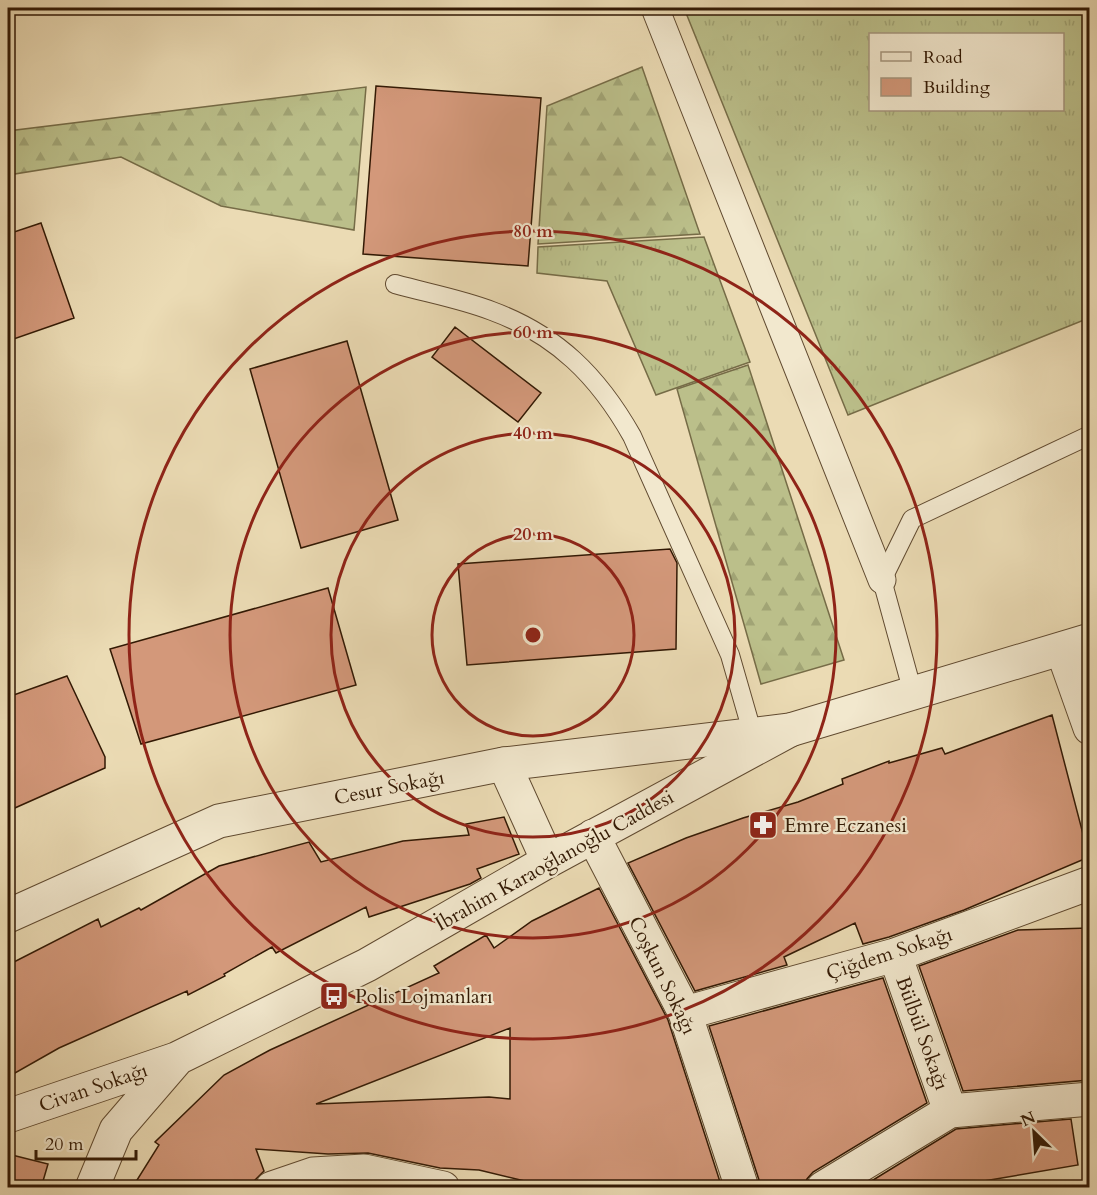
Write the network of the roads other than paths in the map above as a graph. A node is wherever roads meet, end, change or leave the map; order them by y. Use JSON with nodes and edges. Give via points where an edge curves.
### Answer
{"nodes":[{"id":1,"x":655,"y":8,"type":"edge"},
{"id":2,"x":394,"y":284,"type":"dead end"},
{"id":3,"x":1089,"y":435,"type":"edge"},
{"id":4,"x":882,"y":580,"type":"junction"},
{"id":5,"x":1076,"y":644,"type":"edge"},
{"id":6,"x":913,"y":693,"type":"junction"},
{"id":7,"x":1089,"y":728,"type":"edge"},
{"id":8,"x":790,"y":730,"type":"junction"},
{"id":9,"x":753,"y":735,"type":"junction"},
{"id":10,"x":504,"y":764,"type":"junction"},
{"id":11,"x":593,"y":836,"type":"junction"},
{"id":12,"x":548,"y":861,"type":"junction"},
{"id":13,"x":1089,"y":883,"type":"edge"},
{"id":14,"x":8,"y":916,"type":"edge"},
{"id":15,"x":895,"y":954,"type":"junction"},
{"id":16,"x":685,"y":1013,"type":"junction"},
{"id":17,"x":178,"y":1058,"type":"junction"},
{"id":18,"x":1089,"y":1099,"type":"edge"},
{"id":19,"x":950,"y":1111,"type":"junction"},
{"id":20,"x":8,"y":1116,"type":"edge"},
{"id":21,"x":92,"y":1188,"type":"edge"},
{"id":22,"x":272,"y":1188,"type":"edge"},
{"id":23,"x":443,"y":1188,"type":"edge"},
{"id":24,"x":742,"y":1188,"type":"edge"},
{"id":25,"x":823,"y":1188,"type":"edge"}],
"edges":[{"from":1,"to":4,"type":"street"},
{"from":2,"to":9,"type":"lane","via":[[518,321],[569,355],[594,379],[632,436],[725,644]]},
{"from":3,"to":4,"type":"lane","via":[[912,519]]},
{"from":4,"to":6,"type":"lane"},
{"from":5,"to":6,"type":"street","name":"İbrahim Karaoğlanoğlu Caddesi"},
{"from":5,"to":7,"type":"street"},
{"from":6,"to":8,"type":"street","name":"İbrahim Karaoğlanoğlu Caddesi"},
{"from":8,"to":9,"type":"street","name":"Cesur Sokağı"},
{"from":8,"to":11,"type":"street","name":"İbrahim Karaoğlanoğlu Caddesi"},
{"from":9,"to":10,"type":"street","name":"Cesur Sokağı"},
{"from":10,"to":12,"type":"street"},
{"from":10,"to":14,"type":"street","name":"Cesur Sokağı","via":[[219,821]]},
{"from":11,"to":12,"type":"street","name":"İbrahim Karaoğlanoğlu Caddesi"},
{"from":11,"to":16,"type":"street","name":"Coşkun Sokağı"},
{"from":12,"to":17,"type":"street","name":"İbrahim Karaoğlanoğlu Caddesi","via":[[367,965]]},
{"from":13,"to":15,"type":"street","name":"Çiğdem Sokağı"},
{"from":15,"to":16,"type":"street","name":"Çiğdem Sokağı"},
{"from":15,"to":19,"type":"street","name":"Bülbül Sokağı"},
{"from":16,"to":24,"type":"street","name":"Coşkun Sokağı"},
{"from":17,"to":20,"type":"street","name":"Civan Sokağı"},
{"from":17,"to":21,"type":"street","name":"İbrahim Karaoğlanoğlu Caddesi","via":[[116,1130]]},
{"from":18,"to":19,"type":"street","name":"Bülbül Sokağı"},
{"from":19,"to":25,"type":"street","name":"Bülbül Sokağı"},
{"from":22,"to":23,"type":"street","via":[[313,1174],[364,1171]]}]}
